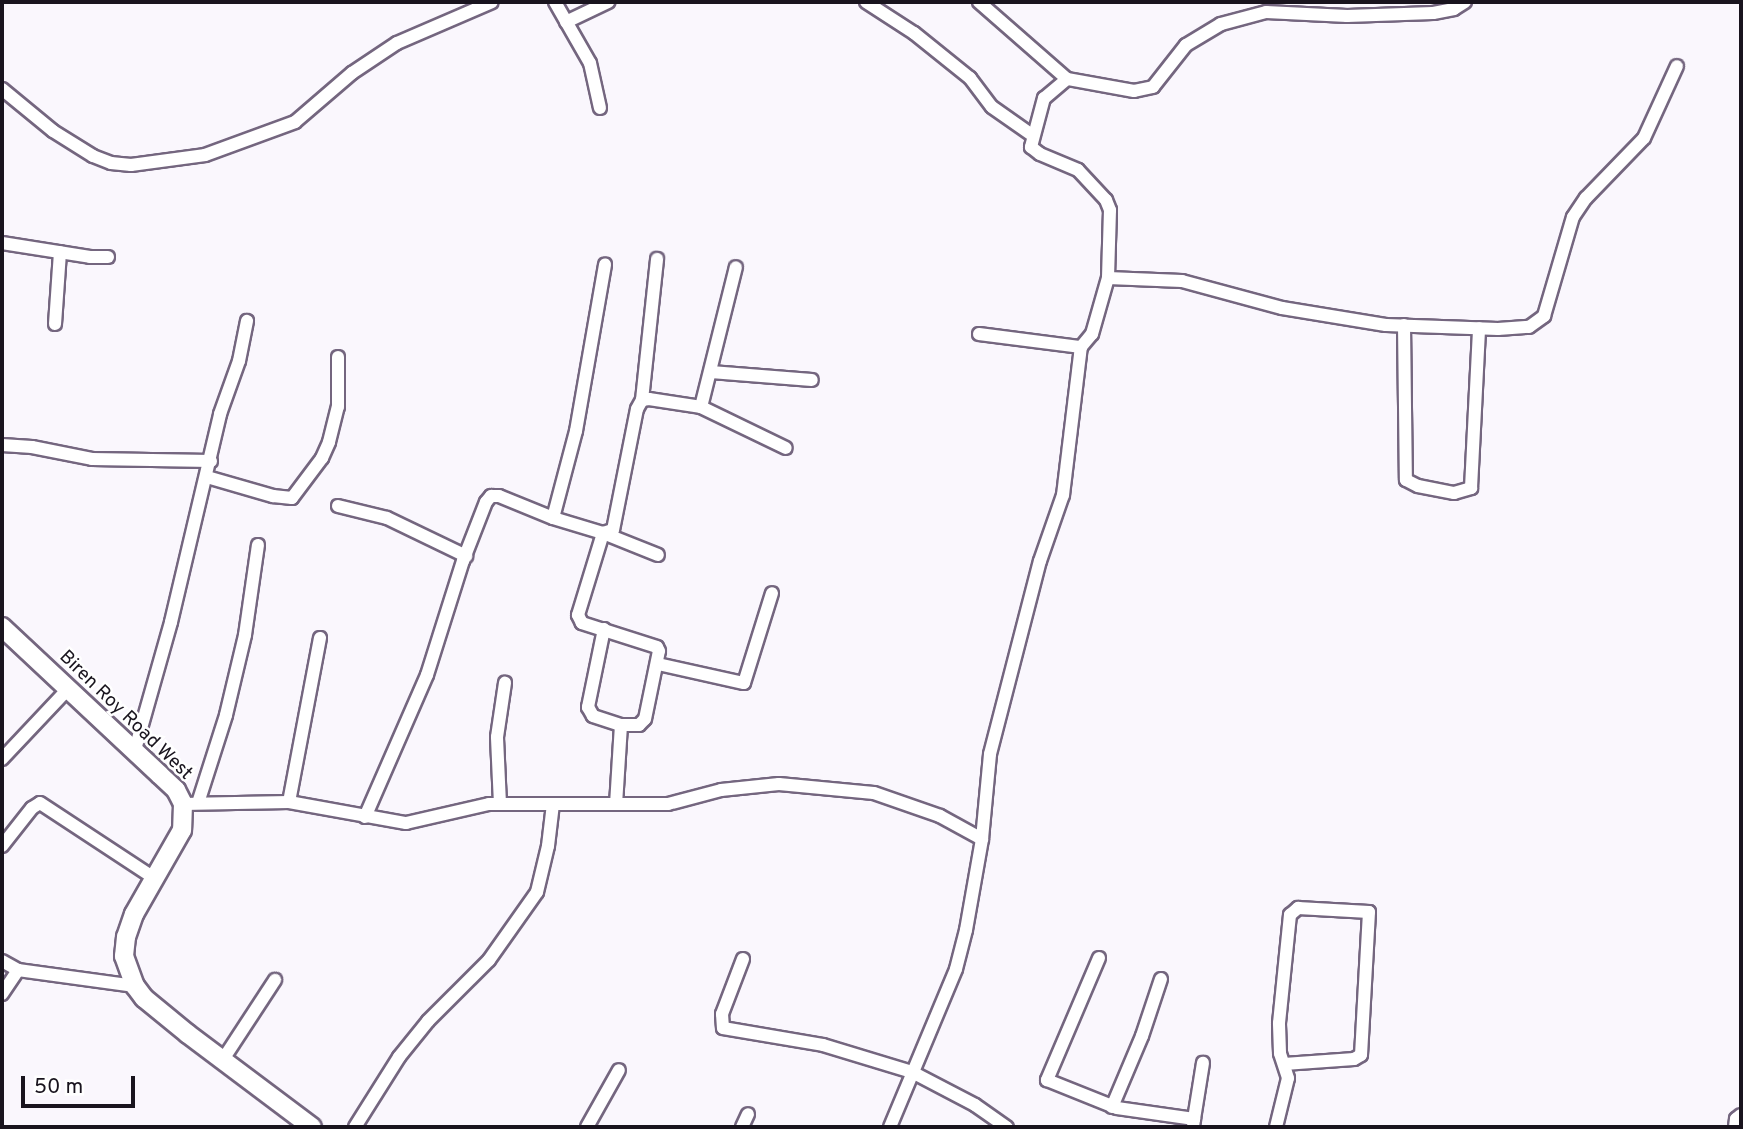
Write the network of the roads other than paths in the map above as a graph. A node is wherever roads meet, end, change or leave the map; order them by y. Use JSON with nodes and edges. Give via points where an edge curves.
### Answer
{"nodes":[{"id":1,"x":492,"y":2,"type":"edge"},
{"id":2,"x":555,"y":2,"type":"edge"},
{"id":3,"x":608,"y":2,"type":"edge"},
{"id":4,"x":866,"y":2,"type":"edge"},
{"id":5,"x":979,"y":2,"type":"edge"},
{"id":6,"x":1465,"y":2,"type":"edge"},
{"id":7,"x":566,"y":22,"type":"junction"},
{"id":8,"x":1677,"y":66,"type":"dead end"},
{"id":9,"x":1067,"y":79,"type":"junction"},
{"id":10,"x":2,"y":89,"type":"edge"},
{"id":11,"x":600,"y":108,"type":"dead end"},
{"id":12,"x":1032,"y":135,"type":"junction"},
{"id":13,"x":2,"y":243,"type":"edge"},
{"id":14,"x":60,"y":252,"type":"junction"},
{"id":15,"x":108,"y":257,"type":"dead end"},
{"id":16,"x":657,"y":259,"type":"dead end"},
{"id":17,"x":605,"y":264,"type":"dead end"},
{"id":18,"x":736,"y":267,"type":"dead end"},
{"id":19,"x":1108,"y":278,"type":"junction"},
{"id":20,"x":247,"y":321,"type":"dead end"},
{"id":21,"x":55,"y":324,"type":"dead end"},
{"id":22,"x":1404,"y":325,"type":"junction"},
{"id":23,"x":1479,"y":328,"type":"junction"},
{"id":24,"x":979,"y":334,"type":"dead end"},
{"id":25,"x":1081,"y":347,"type":"junction"},
{"id":26,"x":338,"y":357,"type":"dead end"},
{"id":27,"x":711,"y":372,"type":"junction"},
{"id":28,"x":812,"y":380,"type":"dead end"},
{"id":29,"x":642,"y":400,"type":"junction"},
{"id":30,"x":701,"y":407,"type":"junction"},
{"id":31,"x":2,"y":445,"type":"edge"},
{"id":32,"x":786,"y":448,"type":"dead end"},
{"id":33,"x":211,"y":461,"type":"junction"},
{"id":34,"x":207,"y":477,"type":"junction"},
{"id":35,"x":338,"y":506,"type":"dead end"},
{"id":36,"x":553,"y":518,"type":"junction"},
{"id":37,"x":603,"y":533,"type":"junction"},
{"id":38,"x":258,"y":545,"type":"dead end"},
{"id":39,"x":466,"y":555,"type":"junction"},
{"id":40,"x":658,"y":555,"type":"dead end"},
{"id":41,"x":772,"y":593,"type":"dead end"},
{"id":42,"x":2,"y":627,"type":"edge"},
{"id":43,"x":604,"y":629,"type":"junction"},
{"id":44,"x":320,"y":638,"type":"dead end"},
{"id":45,"x":658,"y":664,"type":"junction"},
{"id":46,"x":505,"y":683,"type":"dead end"},
{"id":47,"x":67,"y":690,"type":"junction"},
{"id":48,"x":621,"y":725,"type":"junction"},
{"id":49,"x":134,"y":753,"type":"junction"},
{"id":50,"x":2,"y":759,"type":"edge"},
{"id":51,"x":289,"y":802,"type":"junction"},
{"id":52,"x":190,"y":803,"type":"junction"},
{"id":53,"x":500,"y":804,"type":"junction"},
{"id":54,"x":553,"y":804,"type":"junction"},
{"id":55,"x":616,"y":804,"type":"junction"},
{"id":56,"x":365,"y":817,"type":"junction"},
{"id":57,"x":982,"y":839,"type":"junction"},
{"id":58,"x":2,"y":846,"type":"edge"},
{"id":59,"x":155,"y":878,"type":"junction"},
{"id":60,"x":1099,"y":958,"type":"dead end"},
{"id":61,"x":743,"y":959,"type":"dead end"},
{"id":62,"x":2,"y":961,"type":"edge"},
{"id":63,"x":18,"y":970,"type":"junction"},
{"id":64,"x":1161,"y":979,"type":"dead end"},
{"id":65,"x":275,"y":980,"type":"dead end"},
{"id":66,"x":135,"y":986,"type":"junction"},
{"id":67,"x":2,"y":994,"type":"edge"},
{"id":68,"x":222,"y":1061,"type":"junction"},
{"id":69,"x":1203,"y":1063,"type":"dead end"},
{"id":70,"x":1284,"y":1064,"type":"junction"},
{"id":71,"x":619,"y":1070,"type":"dead end"},
{"id":72,"x":912,"y":1072,"type":"junction"},
{"id":73,"x":1111,"y":1107,"type":"junction"},
{"id":74,"x":748,"y":1114,"type":"dead end"},
{"id":75,"x":1741,"y":1115,"type":"edge"},
{"id":76,"x":1194,"y":1123,"type":"edge"},
{"id":77,"x":312,"y":1127,"type":"edge"},
{"id":78,"x":355,"y":1127,"type":"edge"},
{"id":79,"x":587,"y":1127,"type":"edge"},
{"id":80,"x":742,"y":1127,"type":"edge"},
{"id":81,"x":890,"y":1127,"type":"edge"},
{"id":82,"x":1007,"y":1127,"type":"edge"},
{"id":83,"x":1276,"y":1127,"type":"edge"},
{"id":84,"x":1735,"y":1127,"type":"edge"}],
"edges":[{"from":1,"to":10,"type":"street","via":[[397,43],[359,68],[295,122],[205,155],[131,165],[111,163],[53,131]]},
{"from":2,"to":7,"type":"street"},
{"from":3,"to":7,"type":"street"},
{"from":4,"to":12,"type":"street","via":[[914,33],[970,78],[992,107]]},
{"from":5,"to":9,"type":"street"},
{"from":6,"to":9,"type":"street","via":[[1433,13],[1347,16],[1266,12],[1202,33],[1186,45],[1153,87],[1134,91]]},
{"from":7,"to":11,"type":"street","via":[[590,63]]},
{"from":8,"to":23,"type":"street","via":[[1644,138],[1573,216],[1541,320],[1529,327]]},
{"from":9,"to":12,"type":"street","via":[[1045,98]]},
{"from":12,"to":19,"type":"street","via":[[1031,147],[1078,170],[1106,200],[1111,210]]},
{"from":13,"to":14,"type":"street"},
{"from":14,"to":15,"type":"street"},
{"from":14,"to":21,"type":"street"},
{"from":16,"to":29,"type":"street"},
{"from":17,"to":36,"type":"street","via":[[576,431]]},
{"from":18,"to":27,"type":"street"},
{"from":19,"to":22,"type":"street","via":[[1182,281],[1282,307]]},
{"from":19,"to":25,"type":"street","via":[[1092,334]]},
{"from":20,"to":33,"type":"street"},
{"from":22,"to":23,"type":"street"},
{"from":22,"to":23,"type":"street","via":[[1406,480],[1454,493],[1471,488]]},
{"from":24,"to":25,"type":"street"},
{"from":25,"to":57,"type":"street","via":[[1063,495],[1040,561],[990,754]]},
{"from":26,"to":34,"type":"street","via":[[338,407],[328,442],[322,458],[292,498]]},
{"from":27,"to":28,"type":"street"},
{"from":27,"to":30,"type":"street"},
{"from":29,"to":30,"type":"street"},
{"from":29,"to":37,"type":"street","via":[[616,521],[612,530]]},
{"from":30,"to":32,"type":"street"},
{"from":31,"to":33,"type":"street","via":[[92,459]]},
{"from":33,"to":34,"type":"street"},
{"from":34,"to":49,"type":"street"},
{"from":35,"to":39,"type":"street","via":[[387,518]]},
{"from":36,"to":37,"type":"street"},
{"from":36,"to":39,"type":"street","via":[[491,496]]},
{"from":37,"to":40,"type":"street"},
{"from":37,"to":43,"type":"street","via":[[578,615],[582,623]]},
{"from":38,"to":52,"type":"street","via":[[245,635],[226,715]]},
{"from":39,"to":56,"type":"street","via":[[427,675]]},
{"from":41,"to":45,"type":"street","via":[[744,683]]},
{"from":42,"to":47,"type":"main road","name":"Biren Roy Road West"},
{"from":43,"to":45,"type":"street","via":[[657,648]]},
{"from":43,"to":48,"type":"street","via":[[589,713]]},
{"from":44,"to":51,"type":"street"},
{"from":45,"to":48,"type":"street","via":[[645,719],[639,725]]},
{"from":46,"to":53,"type":"street","via":[[497,727]]},
{"from":47,"to":49,"type":"main road","name":"Biren Roy Road West"},
{"from":47,"to":50,"type":"street"},
{"from":48,"to":55,"type":"street"},
{"from":49,"to":52,"type":"main road","name":"Biren Roy Road West"},
{"from":51,"to":52,"type":"street"},
{"from":51,"to":56,"type":"street"},
{"from":52,"to":59,"type":"main road","name":"Biren Roy Road West","via":[[182,830]]},
{"from":53,"to":54,"type":"street"},
{"from":53,"to":56,"type":"street","via":[[406,823]]},
{"from":54,"to":55,"type":"street"},
{"from":54,"to":78,"type":"street","via":[[537,892],[489,960],[398,1057]]},
{"from":55,"to":57,"type":"street","via":[[668,804],[721,790],[779,784],[860,790],[940,816]]},
{"from":57,"to":72,"type":"street","via":[[974,898],[956,969]]},
{"from":58,"to":59,"type":"street","via":[[40,803]]},
{"from":59,"to":66,"type":"main road","name":"Biren Roy Road West","via":[[126,937],[124,956]]},
{"from":60,"to":73,"type":"street","via":[[1047,1075],[1050,1082]]},
{"from":61,"to":72,"type":"street","via":[[722,1014],[723,1028],[823,1045]]},
{"from":62,"to":63,"type":"street"},
{"from":63,"to":66,"type":"street"},
{"from":63,"to":67,"type":"street"},
{"from":64,"to":73,"type":"street"},
{"from":65,"to":68,"type":"street"},
{"from":66,"to":68,"type":"main road","name":"Biren Roy Road West"},
{"from":68,"to":77,"type":"main road","name":"Biren Roy Road West"},
{"from":69,"to":76,"type":"street"},
{"from":70,"to":70,"type":"street","via":[[1361,1055],[1369,912],[1291,911],[1279,1023]]},
{"from":70,"to":83,"type":"street","via":[[1288,1078]]},
{"from":71,"to":79,"type":"street"},
{"from":72,"to":81,"type":"street"},
{"from":72,"to":82,"type":"street"},
{"from":73,"to":76,"type":"street"},
{"from":74,"to":80,"type":"street"},
{"from":75,"to":84,"type":"street"}]}
